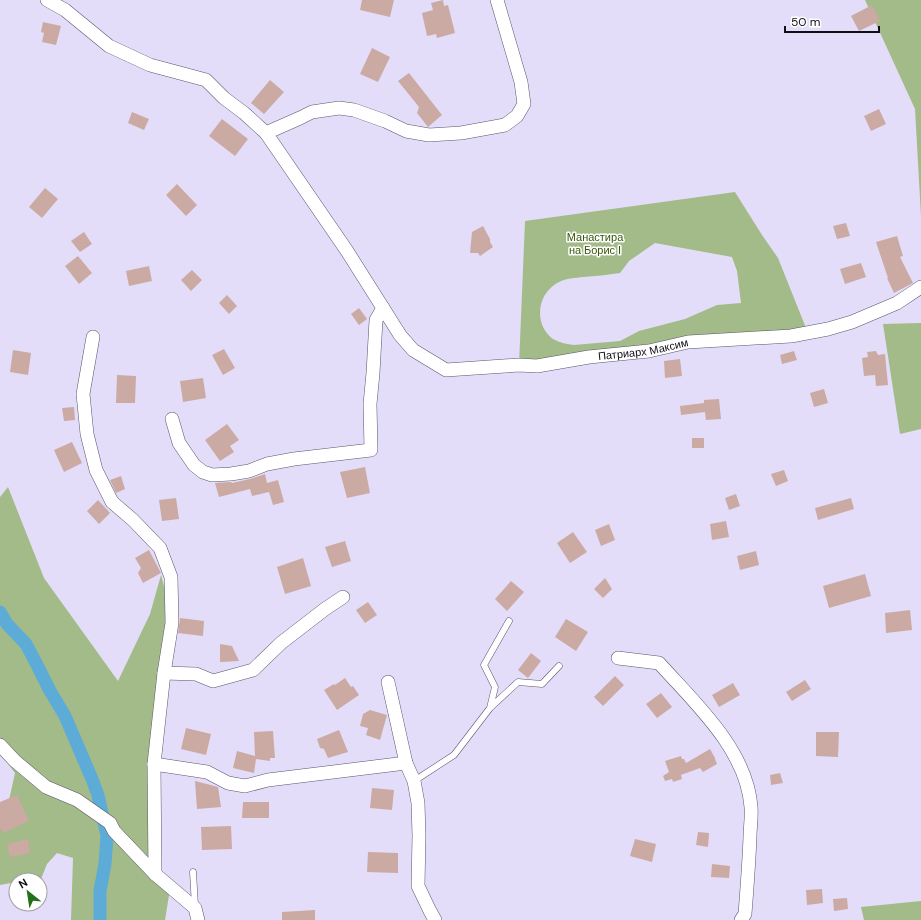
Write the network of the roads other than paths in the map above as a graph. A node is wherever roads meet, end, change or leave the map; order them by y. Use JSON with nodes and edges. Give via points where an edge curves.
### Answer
{"nodes":[{"id":1,"x":47,"y":0,"type":"edge"},
{"id":2,"x":497,"y":0,"type":"edge"},
{"id":3,"x":266,"y":133,"type":"junction"},
{"id":4,"x":921,"y":287,"type":"edge"},
{"id":5,"x":383,"y":308,"type":"junction"},
{"id":6,"x":93,"y":337,"type":"dead end"},
{"id":7,"x":172,"y":418,"type":"dead end"},
{"id":8,"x":344,"y":597,"type":"dead end"},
{"id":9,"x":509,"y":621,"type":"dead end"},
{"id":10,"x":618,"y":658,"type":"dead end"},
{"id":11,"x":559,"y":666,"type":"dead end"},
{"id":12,"x":164,"y":673,"type":"junction"},
{"id":13,"x":388,"y":682,"type":"dead end"},
{"id":14,"x":490,"y":708,"type":"junction"},
{"id":15,"x":0,"y":745,"type":"edge"},
{"id":16,"x":406,"y":763,"type":"junction"},
{"id":17,"x":154,"y":764,"type":"junction"},
{"id":18,"x":414,"y":781,"type":"junction"},
{"id":19,"x":192,"y":872,"type":"dead end"},
{"id":20,"x":155,"y":874,"type":"junction"},
{"id":21,"x":196,"y":914,"type":"edge"},
{"id":22,"x":435,"y":920,"type":"edge"},
{"id":23,"x":741,"y":920,"type":"edge"}],
"edges":[{"from":1,"to":3,"type":"street","name":"Патриарх Максим","via":[[65,10],[109,46],[150,65],[206,80]]},
{"from":2,"to":3,"type":"street","via":[[522,82],[524,104],[517,116],[505,125],[461,133],[429,135],[406,131],[354,110],[339,108],[312,112]]},
{"from":3,"to":5,"type":"street","name":"Патриарх Максим"},
{"from":4,"to":5,"type":"street","name":"Патриарх Максим","via":[[897,303],[852,322],[791,336],[688,342],[649,351],[589,357],[537,366],[519,364],[446,370],[413,350]]},
{"from":5,"to":7,"type":"street","via":[[376,320],[370,404],[371,450],[294,459],[267,464],[250,471],[212,475],[194,465],[178,443]]},
{"from":6,"to":12,"type":"street","via":[[83,394],[87,434],[96,470],[112,502],[160,548],[171,577],[172,623]]},
{"from":8,"to":12,"type":"street","via":[[281,643],[253,670],[213,681],[196,674]]},
{"from":9,"to":14,"type":"lane","via":[[484,666],[495,687]]},
{"from":10,"to":23,"type":"street","via":[[659,663],[711,721],[730,746],[740,765],[751,807],[745,914]]},
{"from":11,"to":14,"type":"lane","via":[[542,684],[518,682]]},
{"from":12,"to":17,"type":"street"},
{"from":13,"to":16,"type":"street"},
{"from":14,"to":18,"type":"lane","via":[[454,755]]},
{"from":15,"to":20,"type":"street","via":[[46,787],[77,800],[110,823],[114,831]]},
{"from":16,"to":17,"type":"street","via":[[268,780],[246,786],[228,783],[207,772]]},
{"from":16,"to":18,"type":"street"},
{"from":17,"to":20,"type":"street"},
{"from":18,"to":22,"type":"street","via":[[418,803],[418,886]]},
{"from":19,"to":21,"type":"lane"},
{"from":20,"to":21,"type":"street"}]}
